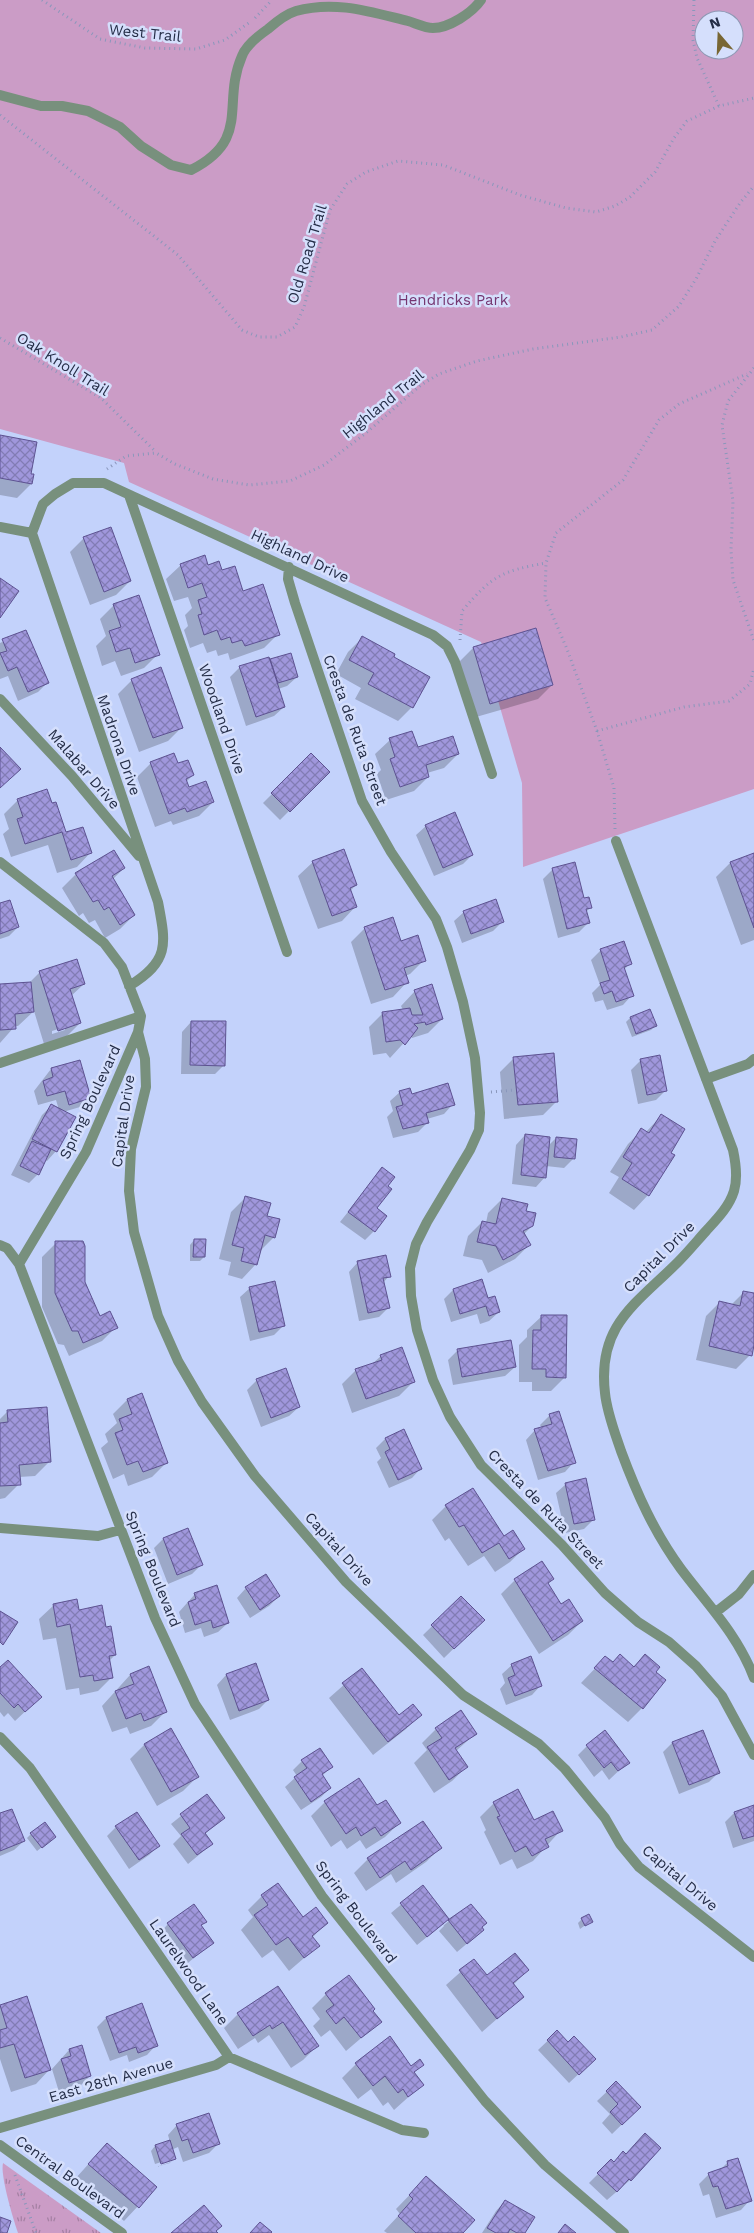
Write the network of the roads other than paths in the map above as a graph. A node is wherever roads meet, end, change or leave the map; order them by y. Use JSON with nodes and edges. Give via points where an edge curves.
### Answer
{"nodes":[{"id":1,"x":481,"y":0,"type":"edge"},
{"id":2,"x":0,"y":95,"type":"edge"},
{"id":3,"x":129,"y":495,"type":"junction"},
{"id":4,"x":0,"y":527,"type":"edge"},
{"id":5,"x":32,"y":533,"type":"junction"},
{"id":6,"x":289,"y":568,"type":"junction"},
{"id":7,"x":0,"y":699,"type":"edge"},
{"id":8,"x":492,"y":774,"type":"dead end"},
{"id":9,"x":616,"y":841,"type":"road end"},
{"id":10,"x":143,"y":861,"type":"junction"},
{"id":11,"x":0,"y":862,"type":"edge"},
{"id":12,"x":287,"y":952,"type":"dead end"},
{"id":13,"x":129,"y":986,"type":"junction"},
{"id":14,"x":141,"y":1016,"type":"junction"},
{"id":15,"x":138,"y":1032,"type":"junction"},
{"id":16,"x":754,"y":1059,"type":"edge"},
{"id":17,"x":0,"y":1063,"type":"edge"},
{"id":18,"x":706,"y":1079,"type":"junction"},
{"id":19,"x":0,"y":1245,"type":"edge"},
{"id":20,"x":19,"y":1264,"type":"junction"},
{"id":21,"x":0,"y":1528,"type":"edge"},
{"id":22,"x":120,"y":1530,"type":"junction"},
{"id":23,"x":754,"y":1575,"type":"edge"},
{"id":24,"x":716,"y":1612,"type":"junction"},
{"id":25,"x":754,"y":1678,"type":"edge"},
{"id":26,"x":0,"y":1737,"type":"edge"},
{"id":27,"x":754,"y":1755,"type":"edge"},
{"id":28,"x":754,"y":1957,"type":"edge"},
{"id":29,"x":229,"y":2057,"type":"junction"},
{"id":30,"x":0,"y":2128,"type":"edge"},
{"id":31,"x":424,"y":2133,"type":"dead end"},
{"id":32,"x":3,"y":2146,"type":"edge"},
{"id":33,"x":122,"y":2233,"type":"edge"},
{"id":34,"x":624,"y":2233,"type":"edge"}],
"edges":[{"from":1,"to":2,"type":"street","via":[[460,20],[434,28],[343,4],[296,11],[256,38],[242,54],[235,79],[229,132],[223,146],[209,161],[191,170],[170,165],[120,127],[88,111],[41,106]]},
{"from":3,"to":5,"type":"street","name":"Highland Drive","via":[[104,483],[73,483],[43,504]]},
{"from":3,"to":6,"type":"street","name":"Highland Drive"},
{"from":3,"to":12,"type":"street","name":"Woodland Drive"},
{"from":4,"to":5,"type":"street"},
{"from":5,"to":10,"type":"street","name":"Madrona Drive"},
{"from":6,"to":8,"type":"street","name":"Highland Drive","via":[[434,635],[447,646]]},
{"from":6,"to":27,"type":"street","name":"Cresta de Ruta Street","via":[[288,579],[295,603],[362,801],[391,852],[436,918],[463,1002],[475,1058],[479,1130],[427,1222],[416,1244],[410,1268],[410,1296],[433,1380],[450,1417],[480,1465],[562,1545],[605,1593],[696,1666],[722,1696]]},
{"from":7,"to":10,"type":"street","name":"Malabar Drive","via":[[72,776]]},
{"from":9,"to":18,"type":"street","name":"Capital Drive"},
{"from":10,"to":13,"type":"street","name":"Madrona Drive","via":[[158,902],[164,949],[154,967]]},
{"from":11,"to":13,"type":"street","via":[[104,943],[122,967]]},
{"from":13,"to":14,"type":"street"},
{"from":14,"to":15,"type":"street","name":"Spring Boulevard"},
{"from":14,"to":17,"type":"street"},
{"from":15,"to":20,"type":"street","name":"Spring Boulevard","via":[[86,1152]]},
{"from":15,"to":28,"type":"street","name":"Capital Drive","via":[[145,1059],[146,1087],[131,1149],[129,1191],[134,1232],[158,1316],[178,1361],[202,1402],[255,1476],[346,1582],[463,1695],[538,1744],[565,1769],[640,1867]]},
{"from":16,"to":18,"type":"street"},
{"from":18,"to":24,"type":"street","name":"Capital Drive","via":[[733,1150],[736,1165],[734,1192],[726,1208],[678,1262],[624,1313],[614,1333],[603,1375],[613,1428],[640,1502],[666,1546]]},
{"from":19,"to":20,"type":"street","via":[[7,1248]]},
{"from":20,"to":22,"type":"street","name":"Spring Boulevard"},
{"from":21,"to":22,"type":"street","via":[[98,1536]]},
{"from":22,"to":34,"type":"street","name":"Spring Boulevard","via":[[155,1618],[195,1704],[322,1896],[514,2135]]},
{"from":23,"to":24,"type":"street","via":[[739,1594]]},
{"from":24,"to":25,"type":"street","name":"Capital Drive","via":[[738,1642]]},
{"from":26,"to":29,"type":"street","name":"Laurelwood Lane","via":[[30,1768]]},
{"from":29,"to":30,"type":"street","name":"East 28th Avenue","via":[[216,2065]]},
{"from":29,"to":31,"type":"street","via":[[402,2130]]},
{"from":32,"to":33,"type":"street","name":"Central Boulevard"}]}
